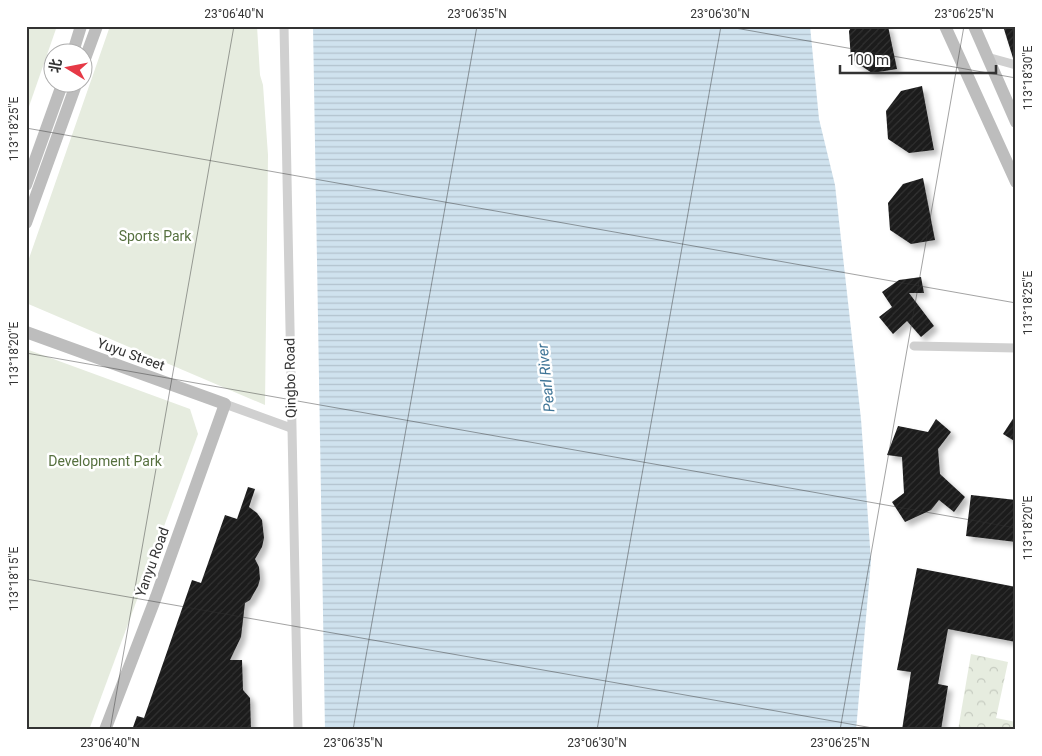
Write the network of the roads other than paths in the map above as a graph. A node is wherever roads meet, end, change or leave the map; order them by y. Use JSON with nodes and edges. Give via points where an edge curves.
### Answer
{"nodes":[{"id":1,"x":81,"y":26,"type":"edge"},
{"id":2,"x":96,"y":26,"type":"edge"},
{"id":3,"x":284,"y":26,"type":"edge"},
{"id":4,"x":946,"y":26,"type":"edge"},
{"id":5,"x":974,"y":26,"type":"edge"},
{"id":6,"x":76,"y":42,"type":"edge"},
{"id":7,"x":91,"y":42,"type":"edge"},
{"id":8,"x":987,"y":56,"type":"junction"},
{"id":9,"x":1016,"y":65,"type":"edge"},
{"id":10,"x":59,"y":92,"type":"edge"},
{"id":11,"x":73,"y":92,"type":"edge"},
{"id":12,"x":1016,"y":122,"type":"edge"},
{"id":13,"x":1016,"y":182,"type":"edge"},
{"id":14,"x":26,"y":185,"type":"edge"},
{"id":15,"x":26,"y":223,"type":"edge"},
{"id":16,"x":26,"y":332,"type":"edge"},
{"id":17,"x":914,"y":346,"type":"dead end"},
{"id":18,"x":1016,"y":348,"type":"edge"},
{"id":19,"x":225,"y":404,"type":"junction"},
{"id":20,"x":291,"y":428,"type":"junction"},
{"id":21,"x":105,"y":730,"type":"edge"},
{"id":22,"x":298,"y":730,"type":"edge"}],
"edges":[{"from":1,"to":6,"type":"main road"},
{"from":2,"to":7,"type":"main road"},
{"from":3,"to":20,"type":"street","name":"Qingbo Road"},
{"from":4,"to":13,"type":"main road"},
{"from":5,"to":8,"type":"main road"},
{"from":8,"to":9,"type":"street"},
{"from":8,"to":12,"type":"main road"},
{"from":10,"to":14,"type":"main road"},
{"from":11,"to":15,"type":"main road"},
{"from":16,"to":19,"type":"main road","name":"Yuyu Street"},
{"from":17,"to":18,"type":"street"},
{"from":19,"to":20,"type":"street"},
{"from":19,"to":21,"type":"main road","name":"Yanyu Road"},
{"from":20,"to":22,"type":"street","name":"Qingbo Road"}]}
